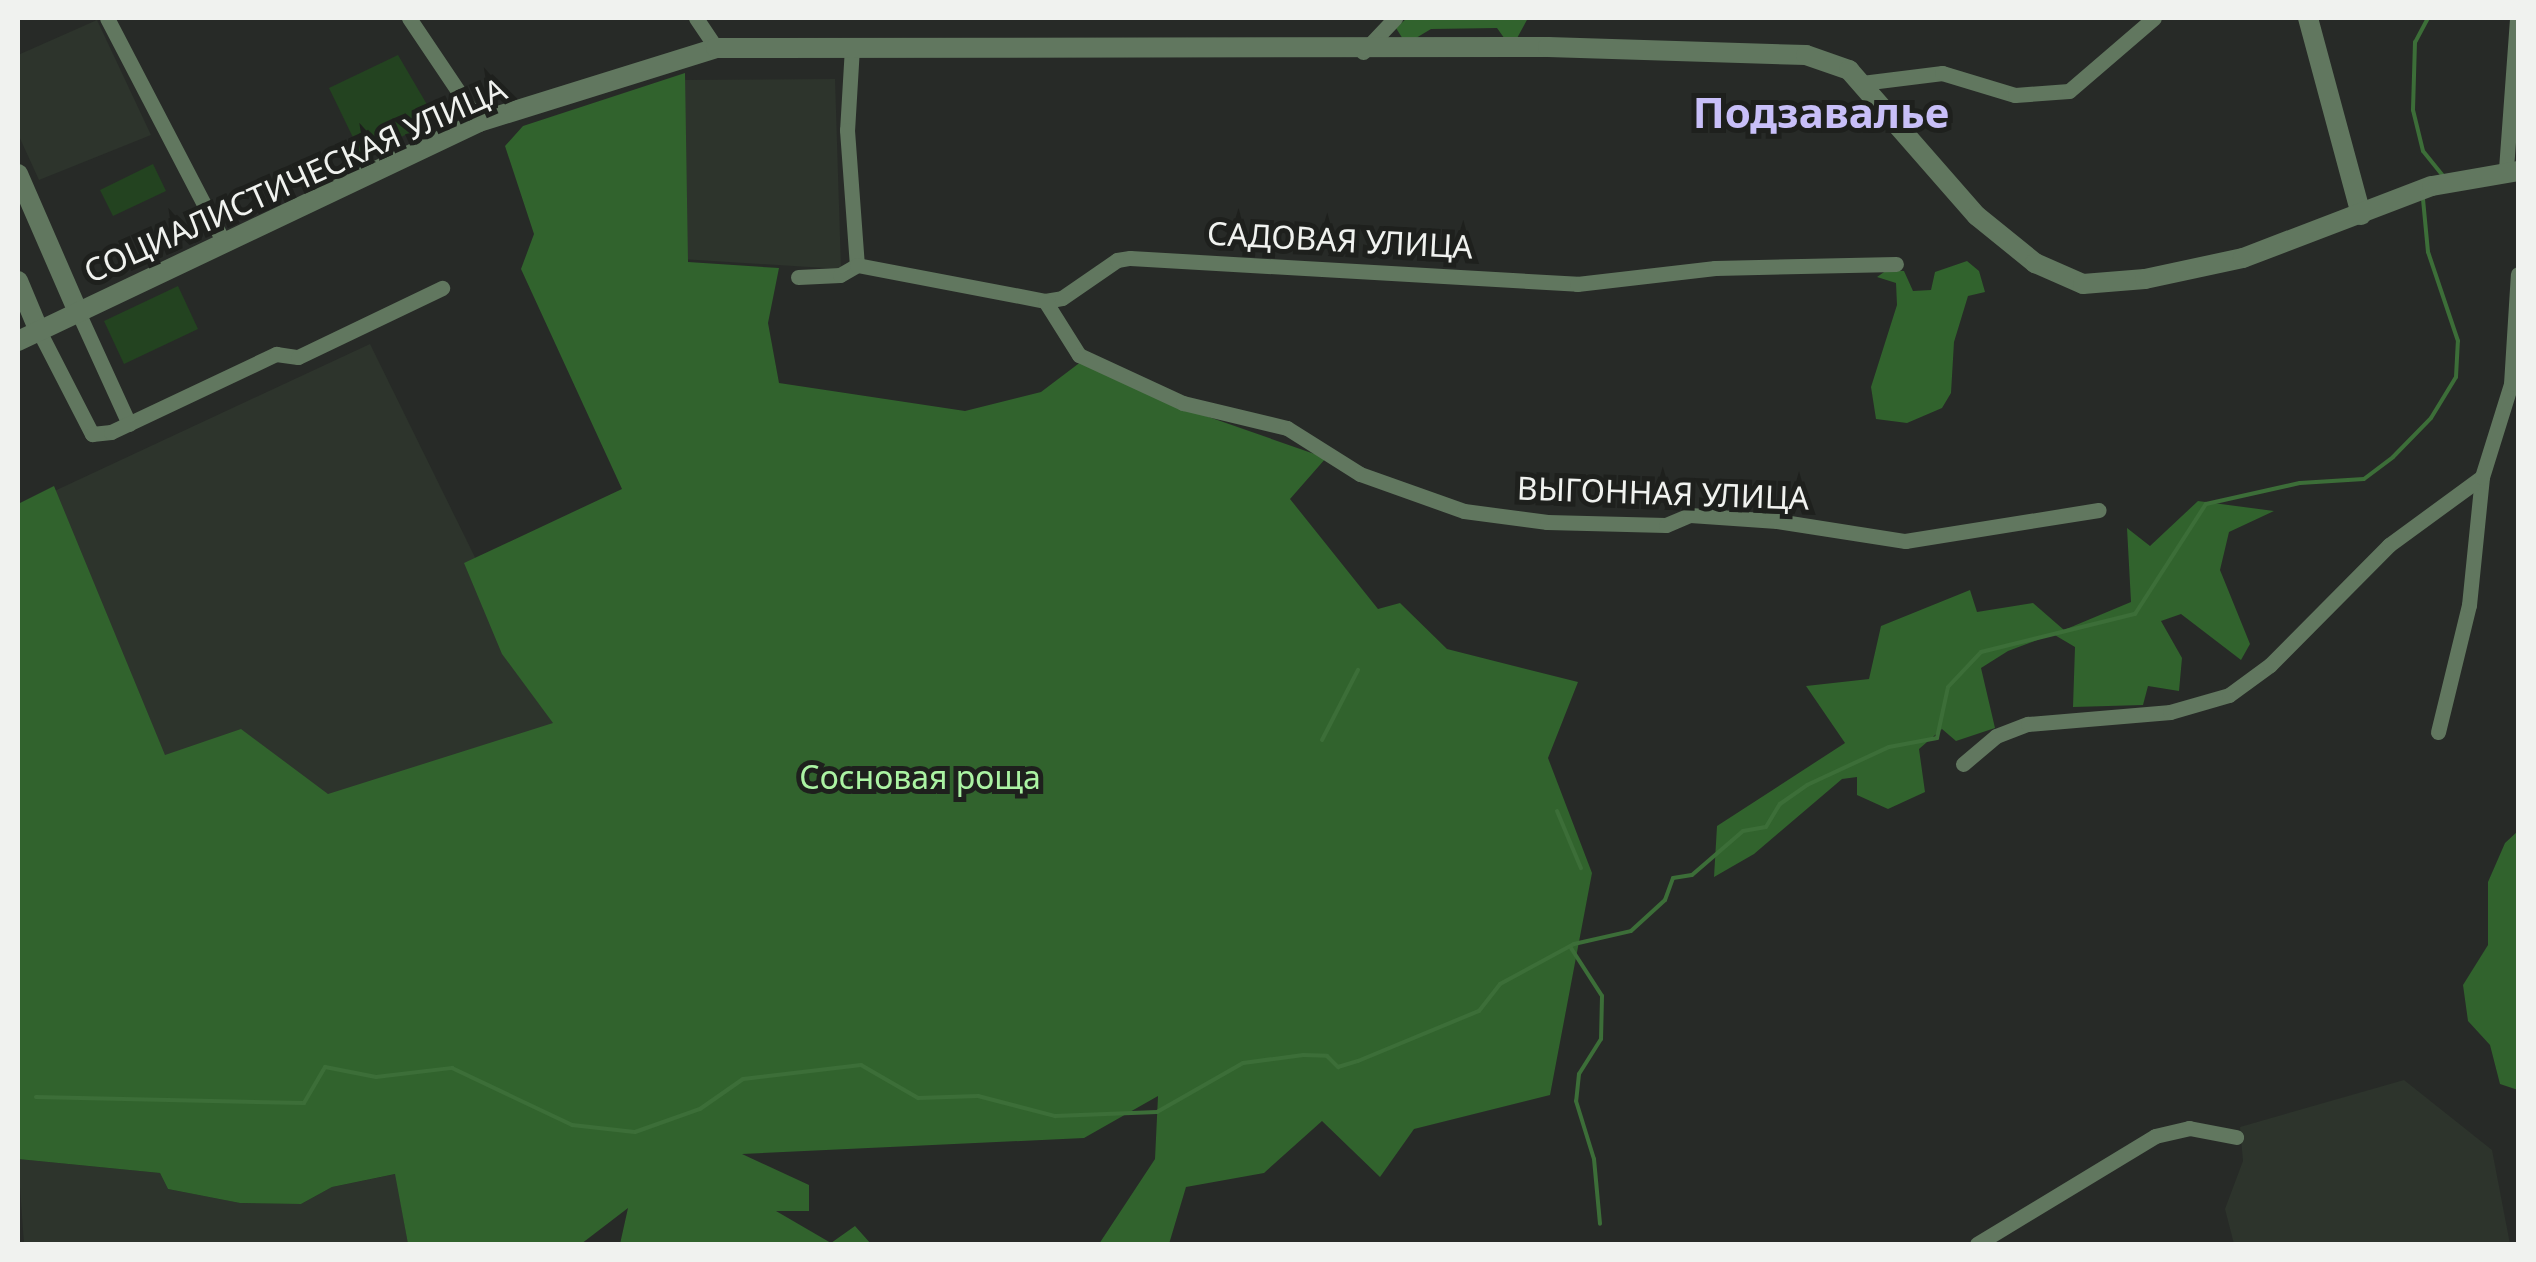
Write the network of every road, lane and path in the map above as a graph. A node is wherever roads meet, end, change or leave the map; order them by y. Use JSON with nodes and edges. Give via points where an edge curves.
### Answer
{"nodes":[{"id":1,"x":108,"y":18,"type":"edge"},
{"id":2,"x":408,"y":18,"type":"edge"},
{"id":3,"x":696,"y":18,"type":"edge"},
{"id":4,"x":1394,"y":18,"type":"edge"},
{"id":5,"x":2154,"y":18,"type":"edge"},
{"id":6,"x":2308,"y":18,"type":"edge"},
{"id":7,"x":2517,"y":18,"type":"edge"},
{"id":8,"x":2516,"y":42,"type":"edge"},
{"id":9,"x":716,"y":48,"type":"junction"},
{"id":10,"x":852,"y":48,"type":"junction"},
{"id":11,"x":1364,"y":52,"type":"junction"},
{"id":12,"x":1862,"y":83,"type":"junction"},
{"id":13,"x":479,"y":122,"type":"junction"},
{"id":14,"x":2512,"y":170,"type":"edge"},
{"id":15,"x":18,"y":174,"type":"edge"},
{"id":16,"x":2361,"y":215,"type":"junction"},
{"id":17,"x":224,"y":243,"type":"junction"},
{"id":18,"x":1896,"y":264,"type":"dead end"},
{"id":19,"x":857,"y":265,"type":"junction"},
{"id":20,"x":2518,"y":274,"type":"edge"},
{"id":21,"x":798,"y":278,"type":"dead end"},
{"id":22,"x":18,"y":280,"type":"edge"},
{"id":23,"x":442,"y":288,"type":"dead end"},
{"id":24,"x":1045,"y":301,"type":"junction"},
{"id":25,"x":2517,"y":310,"type":"edge"},
{"id":26,"x":78,"y":312,"type":"junction"},
{"id":27,"x":39,"y":330,"type":"junction"},
{"id":28,"x":18,"y":341,"type":"edge"},
{"id":29,"x":129,"y":424,"type":"junction"},
{"id":30,"x":2482,"y":477,"type":"junction"},
{"id":31,"x":2099,"y":510,"type":"dead end"},
{"id":32,"x":2438,"y":732,"type":"dead end"},
{"id":33,"x":1963,"y":764,"type":"dead end"},
{"id":34,"x":2236,"y":1137,"type":"dead end"},
{"id":35,"x":1978,"y":1244,"type":"edge"}],
"edges":[{"from":1,"to":17,"type":"street"},
{"from":2,"to":13,"type":"street"},
{"from":3,"to":9,"type":"street"},
{"from":4,"to":11,"type":"street"},
{"from":5,"to":12,"type":"street","via":[[2069,91],[2015,95],[1942,73]]},
{"from":6,"to":16,"type":"street"},
{"from":7,"to":8,"type":"street"},
{"from":8,"to":14,"type":"street"},
{"from":9,"to":10,"type":"street","name":"СОЦИАЛИСТИЧЕСКАЯ УЛИЦА"},
{"from":9,"to":13,"type":"street","name":"СОЦИАЛИСТИЧЕСКАЯ УЛИЦА"},
{"from":10,"to":11,"type":"street","name":"СОЦИАЛИСТИЧЕСКАЯ УЛИЦА"},
{"from":10,"to":19,"type":"street","via":[[847,130]]},
{"from":11,"to":12,"type":"street","name":"СОЦИАЛИСТИЧЕСКАЯ УЛИЦА","via":[[1548,47],[1806,55],[1833,61]]},
{"from":12,"to":16,"type":"street","name":"СОЦИАЛИСТИЧЕСКАЯ УЛИЦА","via":[[1978,216],[2036,263],[2083,284],[2145,279],[2243,258]]},
{"from":13,"to":17,"type":"street","name":"СОЦИАЛИСТИЧЕСКАЯ УЛИЦА"},
{"from":14,"to":16,"type":"street","via":[[2432,186]]},
{"from":15,"to":26,"type":"street"},
{"from":17,"to":26,"type":"street","name":"СОЦИАЛИСТИЧЕСКАЯ УЛИЦА"},
{"from":18,"to":24,"type":"street","name":"САДОВАЯ УЛИЦА","via":[[1716,268],[1577,284],[1130,258]]},
{"from":19,"to":21,"type":"street","via":[[840,275]]},
{"from":19,"to":24,"type":"street"},
{"from":20,"to":25,"type":"street"},
{"from":22,"to":27,"type":"street"},
{"from":23,"to":29,"type":"street","via":[[298,357],[276,354]]},
{"from":24,"to":31,"type":"street","name":"ВЫГОННАЯ УЛИЦА","via":[[1079,354],[1183,403],[1287,428],[1360,474],[1464,511],[1666,525],[1690,515],[1906,541]]},
{"from":25,"to":30,"type":"street","via":[[2511,384]]},
{"from":26,"to":27,"type":"street","name":"СОЦИАЛИСТИЧЕСКАЯ УЛИЦА"},
{"from":26,"to":29,"type":"street"},
{"from":27,"to":28,"type":"street","name":"СОЦИАЛИСТИЧЕСКАЯ УЛИЦА"},
{"from":27,"to":29,"type":"street","via":[[92,434]]},
{"from":30,"to":32,"type":"street","via":[[2467,620]]},
{"from":30,"to":33,"type":"street","via":[[2389,544],[2270,665],[2228,695],[2170,712],[2028,724],[1996,736]]},
{"from":34,"to":35,"type":"street","via":[[2190,1128],[2155,1136]]}]}
